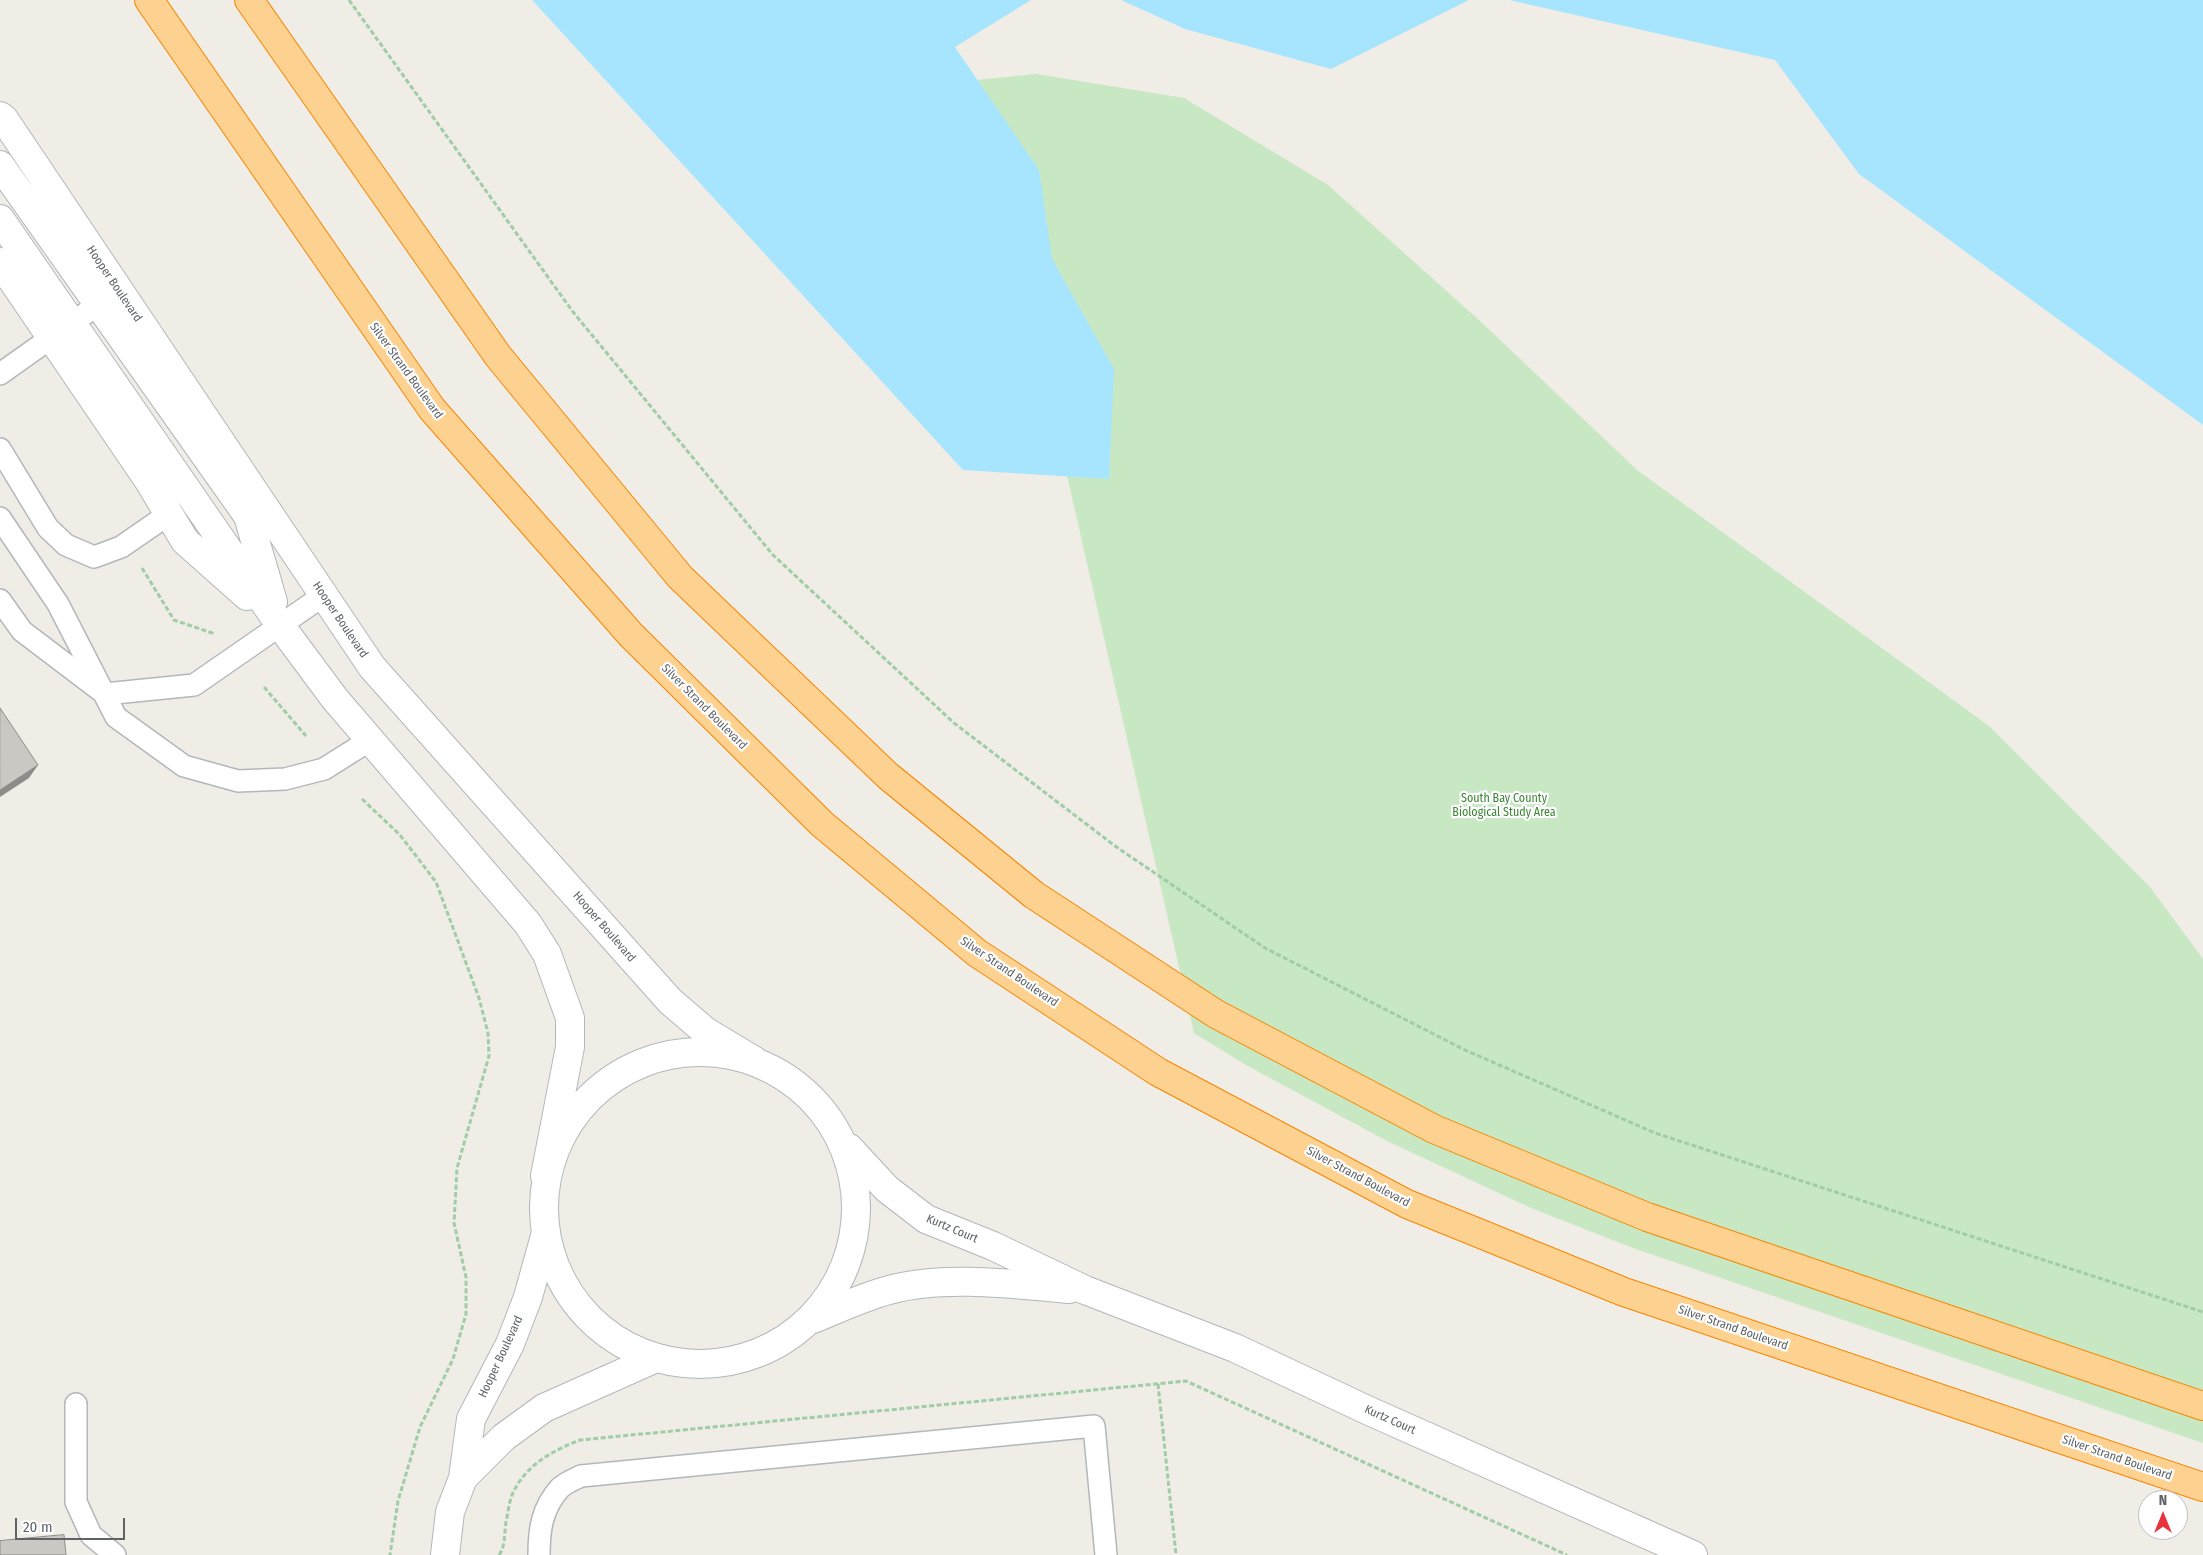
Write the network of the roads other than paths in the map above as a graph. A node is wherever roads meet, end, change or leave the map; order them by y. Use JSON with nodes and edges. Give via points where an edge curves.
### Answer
{"nodes":[{"id":1,"x":150,"y":0,"type":"edge"},
{"id":2,"x":249,"y":0,"type":"edge"},
{"id":3,"x":0,"y":116,"type":"edge"},
{"id":4,"x":0,"y":165,"type":"edge"},
{"id":5,"x":0,"y":219,"type":"edge"},
{"id":6,"x":0,"y":262,"type":"edge"},
{"id":7,"x":109,"y":297,"type":"junction"},
{"id":8,"x":62,"y":330,"type":"junction"},
{"id":9,"x":0,"y":374,"type":"edge"},
{"id":10,"x":0,"y":449,"type":"edge"},
{"id":11,"x":169,"y":514,"type":"junction"},
{"id":12,"x":0,"y":518,"type":"edge"},
{"id":13,"x":324,"y":595,"type":"junction"},
{"id":14,"x":0,"y":600,"type":"edge"},
{"id":15,"x":280,"y":626,"type":"junction"},
{"id":16,"x":105,"y":694,"type":"junction"},
{"id":17,"x":370,"y":740,"type":"junction"},
{"id":18,"x":755,"y":1061,"type":"junction"},
{"id":19,"x":841,"y":1138,"type":"junction"},
{"id":20,"x":545,"y":1176,"type":"junction"},
{"id":21,"x":545,"y":1236,"type":"junction"},
{"id":22,"x":1085,"y":1290,"type":"junction"},
{"id":23,"x":809,"y":1321,"type":"junction"},
{"id":24,"x":656,"y":1358,"type":"junction"},
{"id":25,"x":76,"y":1404,"type":"dead end"},
{"id":26,"x":2203,"y":1406,"type":"edge"},
{"id":27,"x":463,"y":1478,"type":"junction"},
{"id":28,"x":2203,"y":1487,"type":"edge"},
{"id":29,"x":1543,"y":1488,"type":"junction"},
{"id":30,"x":115,"y":1555,"type":"edge"},
{"id":31,"x":445,"y":1555,"type":"edge"},
{"id":32,"x":539,"y":1555,"type":"edge"},
{"id":33,"x":1106,"y":1555,"type":"edge"},
{"id":34,"x":1651,"y":1555,"type":"edge"},
{"id":35,"x":1693,"y":1555,"type":"edge"}],
"edges":[{"from":1,"to":28,"type":"highway","name":"Silver Strand Boulevard","via":[[432,409],[631,635],[822,824],[977,953],[1158,1072],[1407,1204],[1624,1292]]},
{"from":2,"to":26,"type":"highway","via":[[498,356],[680,577],[888,776],[1034,895],[1216,1014],[1434,1129],[1647,1217]]},
{"from":3,"to":7,"type":"street","name":"Hooper Boulevard"},
{"from":4,"to":7,"type":"street","name":"Hooper Boulevard"},
{"from":5,"to":8,"type":"street","name":"Hooper Boulevard"},
{"from":6,"to":8,"type":"street","name":"Hooper Boulevard"},
{"from":7,"to":8,"type":"lane"},
{"from":7,"to":13,"type":"street","name":"Hooper Boulevard"},
{"from":7,"to":15,"type":"street","name":"Hooper Boulevard","via":[[248,516]]},
{"from":8,"to":9,"type":"lane"},
{"from":8,"to":11,"type":"street","name":"Hooper Boulevard"},
{"from":8,"to":15,"type":"street","name":"Hooper Boulevard"},
{"from":10,"to":11,"type":"lane","via":[[48,528],[66,545],[94,556],[121,547]]},
{"from":11,"to":15,"type":"street","name":"Hooper Boulevard","via":[[185,541]]},
{"from":12,"to":16,"type":"lane","via":[[58,604]]},
{"from":13,"to":15,"type":"lane"},
{"from":13,"to":18,"type":"street","name":"Hooper Boulevard","via":[[372,667],[670,1001],[705,1031]]},
{"from":14,"to":16,"type":"lane","via":[[22,631]]},
{"from":15,"to":16,"type":"lane","via":[[194,685]]},
{"from":15,"to":17,"type":"street","name":"Hooper Boulevard","via":[[334,699]]},
{"from":16,"to":17,"type":"lane","via":[[116,717],[184,766],[238,781],[286,779],[324,769]]},
{"from":17,"to":20,"type":"street","name":"Hooper Boulevard","via":[[528,924],[547,954],[570,1018],[570,1047]]},
{"from":18,"to":19,"type":"street","via":[[781,1073],[806,1091]]},
{"from":18,"to":20,"type":"street","via":[[711,1052],[666,1054],[623,1070],[588,1098],[561,1134]]},
{"from":19,"to":22,"type":"street","name":"Kurtz Court","via":[[887,1189],[926,1219],[993,1246]]},
{"from":19,"to":23,"type":"street","via":[[855,1185],[857,1215],[851,1254],[834,1290]]},
{"from":20,"to":21,"type":"street","via":[[542,1206]]},
{"from":21,"to":24,"type":"street","via":[[559,1278],[583,1313],[617,1341]]},
{"from":21,"to":27,"type":"street","name":"Hooper Boulevard","via":[[528,1297],[510,1344],[471,1419]]},
{"from":22,"to":23,"type":"street","name":"Kurtz Court","via":[[978,1283],[923,1284],[889,1290]]},
{"from":22,"to":29,"type":"street","name":"Kurtz Court","via":[[1235,1348]]},
{"from":23,"to":24,"type":"street","via":[[764,1351],[711,1364]]},
{"from":24,"to":27,"type":"street","name":"Hooper Boulevard","via":[[544,1408],[504,1437]]},
{"from":25,"to":30,"type":"lane","via":[[76,1502],[91,1535]]},
{"from":27,"to":31,"type":"street","name":"Hooper Boulevard","via":[[450,1512]]},
{"from":29,"to":34,"type":"street","via":[[1636,1540]]},
{"from":29,"to":35,"type":"street","name":"Kurtz Court"},
{"from":32,"to":33,"type":"lane","via":[[539,1528],[546,1510],[561,1487],[581,1476],[1094,1426]]}]}
